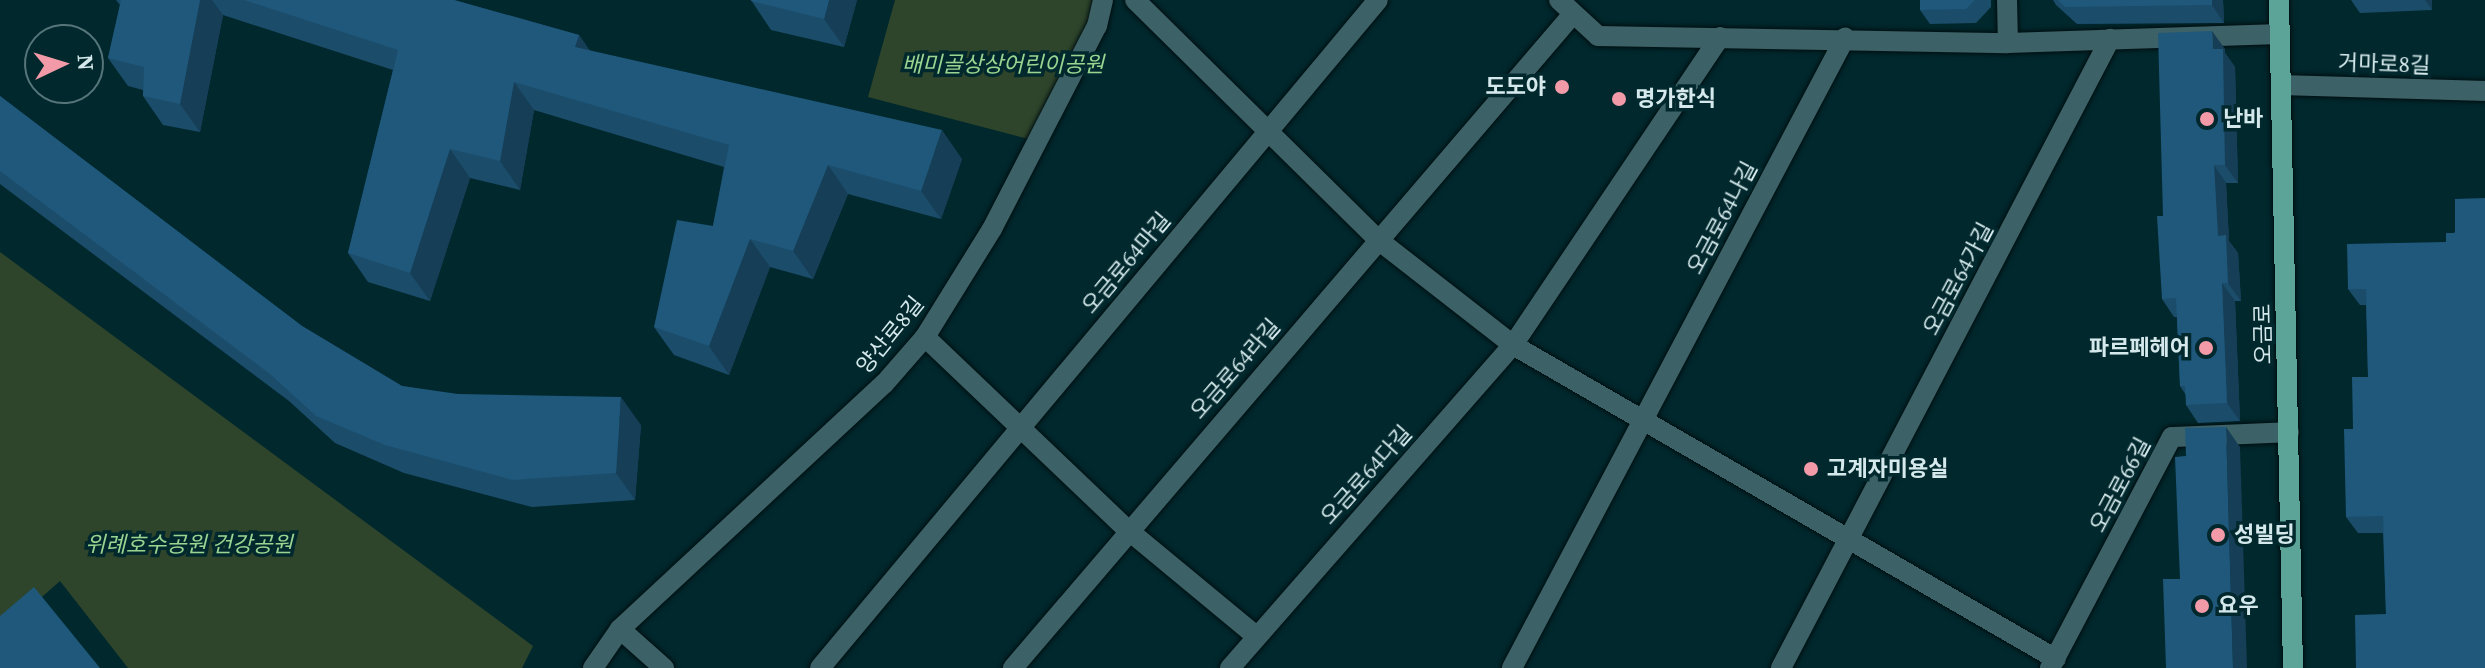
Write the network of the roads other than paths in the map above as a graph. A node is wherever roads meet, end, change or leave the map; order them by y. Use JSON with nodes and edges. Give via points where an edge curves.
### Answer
{"nodes":[{"id":1,"x":1103,"y":0,"type":"edge"},
{"id":2,"x":1135,"y":0,"type":"edge"},
{"id":3,"x":1378,"y":0,"type":"edge"},
{"id":4,"x":2007,"y":0,"type":"edge"},
{"id":5,"x":2279,"y":0,"type":"edge"},
{"id":6,"x":1566,"y":7,"type":"edge"},
{"id":7,"x":2280,"y":34,"type":"junction"},
{"id":8,"x":1720,"y":37,"type":"junction"},
{"id":9,"x":1845,"y":38,"type":"junction"},
{"id":10,"x":2110,"y":39,"type":"junction"},
{"id":11,"x":2008,"y":43,"type":"junction"},
{"id":12,"x":2282,"y":85,"type":"junction"},
{"id":13,"x":2485,"y":91,"type":"edge"},
{"id":14,"x":1268,"y":130,"type":"junction"},
{"id":15,"x":1377,"y":239,"type":"junction"},
{"id":16,"x":925,"y":337,"type":"junction"},
{"id":17,"x":1513,"y":345,"type":"junction"},
{"id":18,"x":1640,"y":420,"type":"junction"},
{"id":19,"x":1020,"y":428,"type":"junction"},
{"id":20,"x":2289,"y":432,"type":"junction"},
{"id":21,"x":1128,"y":530,"type":"junction"},
{"id":22,"x":1848,"y":541,"type":"junction"},
{"id":23,"x":620,"y":629,"type":"junction"},
{"id":24,"x":1256,"y":636,"type":"junction"},
{"id":25,"x":2053,"y":663,"type":"edge"},
{"id":26,"x":593,"y":668,"type":"edge"},
{"id":27,"x":664,"y":668,"type":"edge"},
{"id":28,"x":820,"y":668,"type":"edge"},
{"id":29,"x":1013,"y":668,"type":"edge"},
{"id":30,"x":1230,"y":668,"type":"edge"},
{"id":31,"x":1512,"y":668,"type":"edge"},
{"id":32,"x":1781,"y":668,"type":"edge"},
{"id":33,"x":2293,"y":668,"type":"edge"}],
"edges":[{"from":1,"to":16,"type":"street","name":"양산로8길","via":[[1097,26],[992,229]]},
{"from":2,"to":14,"type":"street"},
{"from":3,"to":14,"type":"street","name":"오금로64마길"},
{"from":4,"to":11,"type":"street"},
{"from":5,"to":7,"type":"main road","name":"오금로"},
{"from":6,"to":8,"type":"street","via":[[1598,36]]},
{"from":6,"to":15,"type":"street","name":"오금로64라길"},
{"from":7,"to":10,"type":"street"},
{"from":7,"to":12,"type":"main road","name":"오금로"},
{"from":8,"to":9,"type":"street"},
{"from":8,"to":17,"type":"street","name":"오금로64다길"},
{"from":9,"to":11,"type":"street"},
{"from":9,"to":18,"type":"street","name":"오금로64나길"},
{"from":10,"to":11,"type":"street"},
{"from":10,"to":22,"type":"street","name":"오금로64가길"},
{"from":12,"to":13,"type":"street","name":"거마로8길"},
{"from":12,"to":20,"type":"main road","name":"오금로"},
{"from":14,"to":15,"type":"street"},
{"from":14,"to":19,"type":"street","name":"오금로64마길"},
{"from":15,"to":17,"type":"street"},
{"from":15,"to":21,"type":"street","name":"오금로64라길"},
{"from":16,"to":19,"type":"street"},
{"from":16,"to":23,"type":"street","name":"양산로8길","via":[[884,384]]},
{"from":17,"to":18,"type":"street"},
{"from":17,"to":24,"type":"street","name":"오금로64다길"},
{"from":18,"to":22,"type":"street"},
{"from":18,"to":31,"type":"street","name":"오금로64나길"},
{"from":19,"to":21,"type":"street"},
{"from":19,"to":28,"type":"street","name":"오금로64마길"},
{"from":20,"to":25,"type":"street","name":"오금로66길","via":[[2172,437]]},
{"from":20,"to":33,"type":"main road","name":"오금로"},
{"from":21,"to":24,"type":"street"},
{"from":21,"to":29,"type":"street","name":"오금로64라길"},
{"from":22,"to":25,"type":"street","name":"오금로66길"},
{"from":22,"to":32,"type":"street","name":"오금로64가길"},
{"from":23,"to":26,"type":"street","name":"양산로8길"},
{"from":23,"to":27,"type":"street"},
{"from":24,"to":30,"type":"street","name":"오금로64다길"}]}
